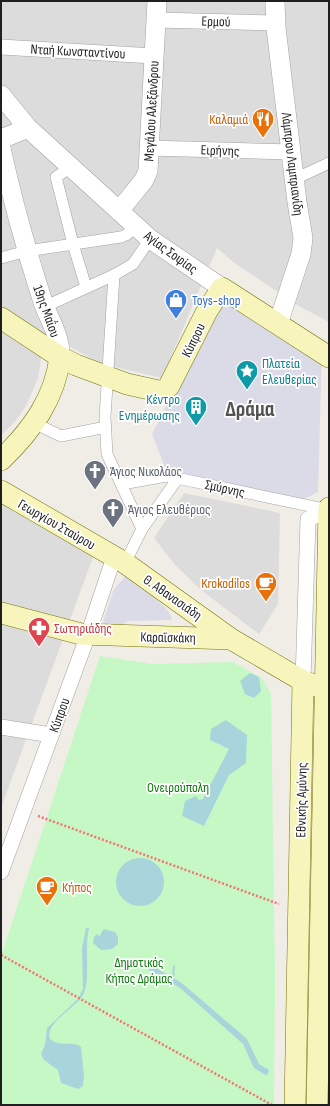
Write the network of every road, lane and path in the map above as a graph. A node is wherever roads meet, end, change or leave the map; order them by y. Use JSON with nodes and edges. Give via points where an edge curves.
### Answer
{"nodes":[{"id":1,"x":276,"y":1,"type":"edge"},
{"id":2,"x":157,"y":10,"type":"edge"},
{"id":3,"x":276,"y":23,"type":"junction"},
{"id":4,"x":1,"y":47,"type":"edge"},
{"id":5,"x":154,"y":56,"type":"junction"},
{"id":6,"x":1,"y":95,"type":"edge"},
{"id":7,"x":28,"y":128,"type":"junction"},
{"id":8,"x":1,"y":139,"type":"edge"},
{"id":9,"x":1,"y":148,"type":"edge"},
{"id":10,"x":149,"y":148,"type":"junction"},
{"id":11,"x":292,"y":152,"type":"junction"},
{"id":12,"x":329,"y":164,"type":"edge"},
{"id":13,"x":71,"y":167,"type":"junction"},
{"id":14,"x":4,"y":179,"type":"edge"},
{"id":15,"x":294,"y":179,"type":"junction"},
{"id":16,"x":119,"y":211,"type":"junction"},
{"id":17,"x":144,"y":233,"type":"junction"},
{"id":18,"x":73,"y":244,"type":"junction"},
{"id":19,"x":27,"y":251,"type":"junction"},
{"id":20,"x":1,"y":258,"type":"edge"},
{"id":21,"x":114,"y":274,"type":"junction"},
{"id":22,"x":86,"y":287,"type":"junction"},
{"id":23,"x":222,"y":288,"type":"junction"},
{"id":24,"x":44,"y":307,"type":"junction"},
{"id":25,"x":1,"y":318,"type":"edge"},
{"id":26,"x":278,"y":324,"type":"junction"},
{"id":27,"x":60,"y":357,"type":"junction"},
{"id":28,"x":329,"y":357,"type":"edge"},
{"id":29,"x":107,"y":377,"type":"junction"},
{"id":30,"x":34,"y":424,"type":"junction"},
{"id":31,"x":106,"y":427,"type":"junction"},
{"id":32,"x":1,"y":460,"type":"edge"},
{"id":33,"x":178,"y":478,"type":"junction"},
{"id":34,"x":122,"y":484,"type":"junction"},
{"id":35,"x":1,"y":492,"type":"edge"},
{"id":36,"x":329,"y":510,"type":"edge"},
{"id":37,"x":142,"y":529,"type":"junction"},
{"id":38,"x":119,"y":560,"type":"junction"},
{"id":39,"x":1,"y":613,"type":"edge"},
{"id":40,"x":88,"y":635,"type":"junction"},
{"id":41,"x":231,"y":638,"type":"junction"},
{"id":42,"x":303,"y":680,"type":"junction"},
{"id":43,"x":327,"y":689,"type":"edge"},
{"id":44,"x":1,"y":727,"type":"edge"},
{"id":45,"x":51,"y":735,"type":"junction"},
{"id":46,"x":24,"y":810,"type":"junction"},
{"id":47,"x":5,"y":848,"type":"edge"},
{"id":48,"x":1,"y":872,"type":"edge"},
{"id":49,"x":299,"y":887,"type":"junction"},
{"id":50,"x":324,"y":891,"type":"edge"},
{"id":51,"x":298,"y":910,"type":"junction"},
{"id":52,"x":1,"y":955,"type":"edge"},
{"id":53,"x":272,"y":1105,"type":"edge"},
{"id":54,"x":295,"y":1105,"type":"edge"},
{"id":55,"x":317,"y":1105,"type":"edge"}],
"edges":[{"from":1,"to":3,"type":"street","name":"Λάμπρου Λαμπριανίδη"},
{"from":2,"to":3,"type":"street","name":"Ερμού"},
{"from":2,"to":5,"type":"street","name":"Μεγάλου Αλεξάνδρου"},
{"from":3,"to":11,"type":"street","name":"Λάμπρου Λαμπριανίδη"},
{"from":4,"to":5,"type":"street","name":"Νταή Κωνσταντίνου"},
{"from":5,"to":10,"type":"street","name":"Μεγάλου Αλεξάνδρου"},
{"from":6,"to":7,"type":"street","name":"Αγίας Σοφίας"},
{"from":7,"to":8,"type":"street"},
{"from":7,"to":13,"type":"street","name":"Αγίας Σοφίας"},
{"from":9,"to":14,"type":"street","name":"19ης Μαΐου"},
{"from":10,"to":11,"type":"street","name":"Ειρήνης"},
{"from":10,"to":16,"type":"street","name":"Μεγάλου Αλεξάνδρου","via":[[146,176]]},
{"from":11,"to":15,"type":"street","name":"Λάμπρου Λαμπριανίδη"},
{"from":12,"to":15,"type":"street"},
{"from":13,"to":16,"type":"street","name":"Αγίας Σοφίας"},
{"from":13,"to":18,"type":"street","via":[[56,177]]},
{"from":14,"to":19,"type":"street","name":"19ης Μαΐου"},
{"from":15,"to":26,"type":"street","name":"Λάμπρου Λαμπριανίδη","via":[[303,242]]},
{"from":16,"to":17,"type":"street","name":"Αγίας Σοφίας"},
{"from":17,"to":18,"type":"street"},
{"from":17,"to":21,"type":"street","via":[[133,264]]},
{"from":17,"to":23,"type":"street","name":"Αγίας Σοφίας"},
{"from":18,"to":19,"type":"street"},
{"from":18,"to":22,"type":"street"},
{"from":19,"to":20,"type":"street"},
{"from":19,"to":24,"type":"street","name":"19ης Μαΐου"},
{"from":21,"to":22,"type":"street"},
{"from":21,"to":29,"type":"street"},
{"from":22,"to":24,"type":"street"},
{"from":23,"to":26,"type":"main road","name":"Αγίας Σοφίας"},
{"from":23,"to":29,"type":"main road","name":"Κύπρου","via":[[207,311],[170,386],[164,391],[150,390]]},
{"from":24,"to":27,"type":"street","name":"19ης Μαΐου","via":[[56,331]]},
{"from":25,"to":27,"type":"main road"},
{"from":26,"to":28,"type":"main road","name":"Αγίας Σοφίας"},
{"from":27,"to":29,"type":"main road"},
{"from":27,"to":30,"type":"main road","name":"19ης Μαΐου","via":[[51,388]]},
{"from":29,"to":31,"type":"street"},
{"from":30,"to":31,"type":"street","via":[[61,436]]},
{"from":30,"to":32,"type":"main road","name":"19ης Μαΐου"},
{"from":31,"to":34,"type":"street","via":[[107,454]]},
{"from":33,"to":34,"type":"street","name":"Σμύρνης","via":[[167,476]]},
{"from":33,"to":36,"type":"street","name":"Σμύρνης"},
{"from":33,"to":37,"type":"street"},
{"from":34,"to":37,"type":"street"},
{"from":35,"to":38,"type":"main road","name":"Γεωργίου Σταύρου"},
{"from":36,"to":42,"type":"street","name":"Εθνικής Αμύνης","via":[[308,519]]},
{"from":36,"to":43,"type":"main road","name":"Εθνικής Αμύνης"},
{"from":37,"to":38,"type":"street"},
{"from":38,"to":40,"type":"street","name":"Κύπρου"},
{"from":38,"to":41,"type":"main road","name":"Θ. Αθανασιάδη"},
{"from":39,"to":40,"type":"main road","name":"Καραϊσκάκη"},
{"from":40,"to":41,"type":"main road","name":"Καραϊσκάκη"},
{"from":40,"to":45,"type":"street","name":"Κύπρου"},
{"from":41,"to":42,"type":"main road","name":"Καραϊσκάκη"},
{"from":42,"to":43,"type":"main road","name":"Καραϊσκάκη"},
{"from":42,"to":49,"type":"main road","name":"Εθνικής Αμύνης"},
{"from":43,"to":50,"type":"main road","name":"Εθνικής Αμύνης"},
{"from":44,"to":45,"type":"street"},
{"from":45,"to":46,"type":"street","name":"Κύπρου"},
{"from":46,"to":47,"type":"street","name":"Κύπρου"},
{"from":46,"to":51,"type":"path"},
{"from":47,"to":48,"type":"street","name":"Κύπρου"},
{"from":49,"to":50,"type":"street"},
{"from":49,"to":51,"type":"main road","name":"Εθνικής Αμύνης"},
{"from":50,"to":55,"type":"main road","name":"Εθνικής Αμύνης"},
{"from":51,"to":54,"type":"main road","name":"Εθνικής Αμύνης"},
{"from":52,"to":53,"type":"path"}]}
